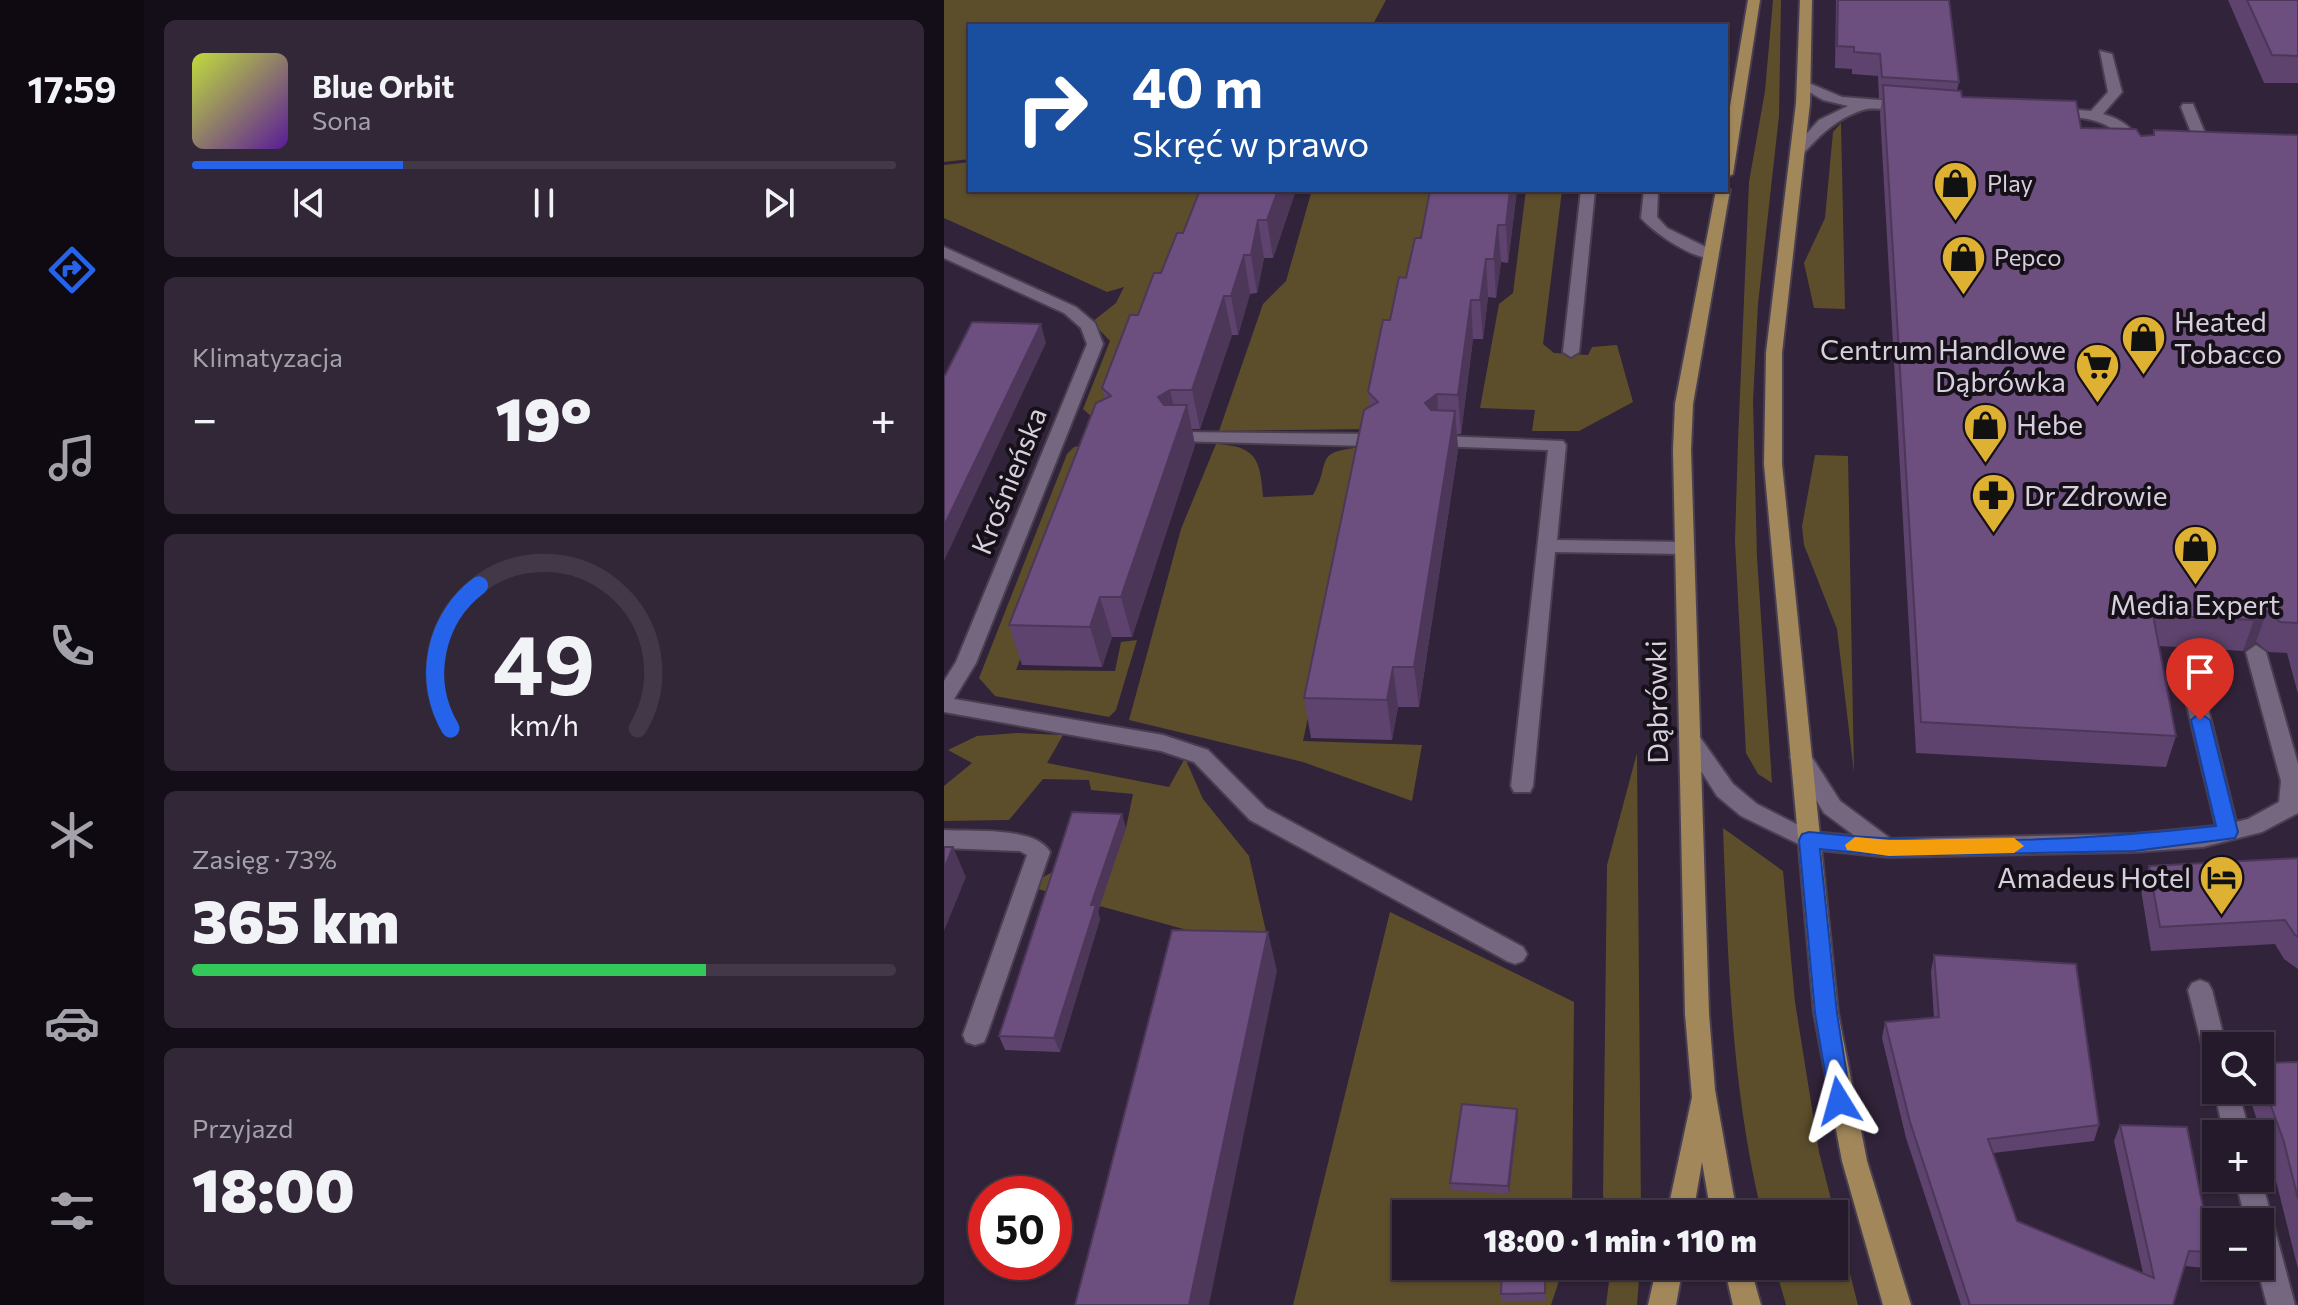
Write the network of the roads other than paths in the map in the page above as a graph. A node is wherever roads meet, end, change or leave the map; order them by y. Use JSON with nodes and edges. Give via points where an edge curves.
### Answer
{"nodes":[{"id":1,"x":1740,"y":0,"type":"edge"},
{"id":2,"x":1754,"y":0,"type":"edge"},
{"id":3,"x":1806,"y":0,"type":"edge"},
{"id":4,"x":1753,"y":22,"type":"junction"},
{"id":5,"x":2105,"y":54,"type":"dead end"},
{"id":6,"x":1804,"y":85,"type":"junction"},
{"id":7,"x":1868,"y":105,"type":"junction"},
{"id":8,"x":1924,"y":107,"type":"edge"},
{"id":9,"x":2188,"y":107,"type":"dead end"},
{"id":10,"x":2044,"y":111,"type":"edge"},
{"id":11,"x":2095,"y":115,"type":"junction"},
{"id":12,"x":2227,"y":138,"type":"edge"},
{"id":13,"x":1797,"y":152,"type":"junction"},
{"id":14,"x":2140,"y":158,"type":"edge"},
{"id":15,"x":1728,"y":163,"type":"edge"},
{"id":16,"x":1588,"y":192,"type":"edge"},
{"id":17,"x":1651,"y":192,"type":"edge"},
{"id":18,"x":1723,"y":192,"type":"edge"},
{"id":19,"x":944,"y":252,"type":"edge"},
{"id":20,"x":1710,"y":255,"type":"junction"},
{"id":21,"x":1571,"y":352,"type":"dead end"},
{"id":22,"x":1059,"y":432,"type":"junction"},
{"id":23,"x":1084,"y":433,"type":"edge"},
{"id":24,"x":1179,"y":437,"type":"edge"},
{"id":25,"x":1371,"y":440,"type":"edge"},
{"id":26,"x":1441,"y":442,"type":"edge"},
{"id":27,"x":1546,"y":546,"type":"junction"},
{"id":28,"x":1685,"y":548,"type":"junction"},
{"id":29,"x":2256,"y":652,"type":"edge"},
{"id":30,"x":2187,"y":664,"type":"dead end"},
{"id":31,"x":944,"y":698,"type":"edge"},
{"id":32,"x":944,"y":705,"type":"edge"},
{"id":33,"x":1690,"y":738,"type":"junction"},
{"id":34,"x":1801,"y":757,"type":"junction"},
{"id":35,"x":1522,"y":786,"type":"dead end"},
{"id":36,"x":2293,"y":806,"type":"edge"},
{"id":37,"x":2228,"y":832,"type":"junction"},
{"id":38,"x":944,"y":839,"type":"edge"},
{"id":39,"x":1809,"y":840,"type":"junction"},
{"id":40,"x":1889,"y":848,"type":"junction"},
{"id":41,"x":1515,"y":954,"type":"dead end"},
{"id":42,"x":2200,"y":990,"type":"dead end"},
{"id":43,"x":2211,"y":1032,"type":"edge"},
{"id":44,"x":975,"y":1035,"type":"dead end"},
{"id":45,"x":1703,"y":1090,"type":"junction"},
{"id":46,"x":1683,"y":1200,"type":"edge"},
{"id":47,"x":1722,"y":1200,"type":"edge"},
{"id":48,"x":2274,"y":1278,"type":"edge"},
{"id":49,"x":1667,"y":1280,"type":"edge"},
{"id":50,"x":1741,"y":1280,"type":"edge"},
{"id":51,"x":1662,"y":1305,"type":"edge"},
{"id":52,"x":1747,"y":1305,"type":"edge"},
{"id":53,"x":1897,"y":1305,"type":"edge"},
{"id":54,"x":2281,"y":1305,"type":"edge"}],
"edges":[{"from":1,"to":4,"type":"main road","via":[[1741,10]]},
{"from":2,"to":4,"type":"main road"},
{"from":3,"to":6,"type":"main road"},
{"from":4,"to":15,"type":"main road"},
{"from":5,"to":11,"type":"street","via":[[2115,92]]},
{"from":6,"to":7,"type":"street","via":[[1825,98]]},
{"from":6,"to":13,"type":"main road"},
{"from":7,"to":8,"type":"street"},
{"from":7,"to":13,"type":"street","via":[[1835,116]]},
{"from":9,"to":12,"type":"street","via":[[2199,137]]},
{"from":10,"to":11,"type":"street"},
{"from":11,"to":14,"type":"street","via":[[2120,125],[2136,143]]},
{"from":13,"to":34,"type":"main road","via":[[1774,353],[1773,464]]},
{"from":16,"to":21,"type":"street"},
{"from":17,"to":20,"type":"street","via":[[1649,218],[1662,231]]},
{"from":18,"to":20,"type":"main road","name":"Dąbrówki"},
{"from":19,"to":22,"type":"street","name":"Krośnieńska","via":[[1070,310],[1089,326],[1095,344]]},
{"from":20,"to":28,"type":"main road","name":"Dąbrówki","via":[[1684,404]]},
{"from":22,"to":23,"type":"street"},
{"from":22,"to":31,"type":"street","name":"Krośnieńska","via":[[966,663]]},
{"from":24,"to":25,"type":"street"},
{"from":26,"to":27,"type":"street","via":[[1557,445]]},
{"from":27,"to":28,"type":"street"},
{"from":27,"to":35,"type":"street"},
{"from":28,"to":33,"type":"main road","name":"Dąbrówki"},
{"from":29,"to":36,"type":"street","via":[[2292,781]]},
{"from":30,"to":37,"type":"street"},
{"from":32,"to":41,"type":"street","via":[[1163,743],[1201,756],[1258,814]]},
{"from":33,"to":39,"type":"street","via":[[1725,790],[1749,810]]},
{"from":33,"to":45,"type":"main road","name":"Dąbrówki"},
{"from":34,"to":39,"type":"main road"},
{"from":34,"to":40,"type":"street","via":[[1832,807]]},
{"from":36,"to":37,"type":"street","via":[[2254,826]]},
{"from":37,"to":40,"type":"street","via":[[2134,843]]},
{"from":38,"to":44,"type":"street","via":[[1024,843],[1039,852]]},
{"from":39,"to":40,"type":"street"},
{"from":39,"to":53,"type":"main road","via":[[1839,1101]]},
{"from":42,"to":43,"type":"street"},
{"from":45,"to":46,"type":"main road"},
{"from":45,"to":47,"type":"main road","name":"Dąbrówki"},
{"from":48,"to":54,"type":"street"},
{"from":49,"to":51,"type":"main road"},
{"from":50,"to":52,"type":"main road"}]}
